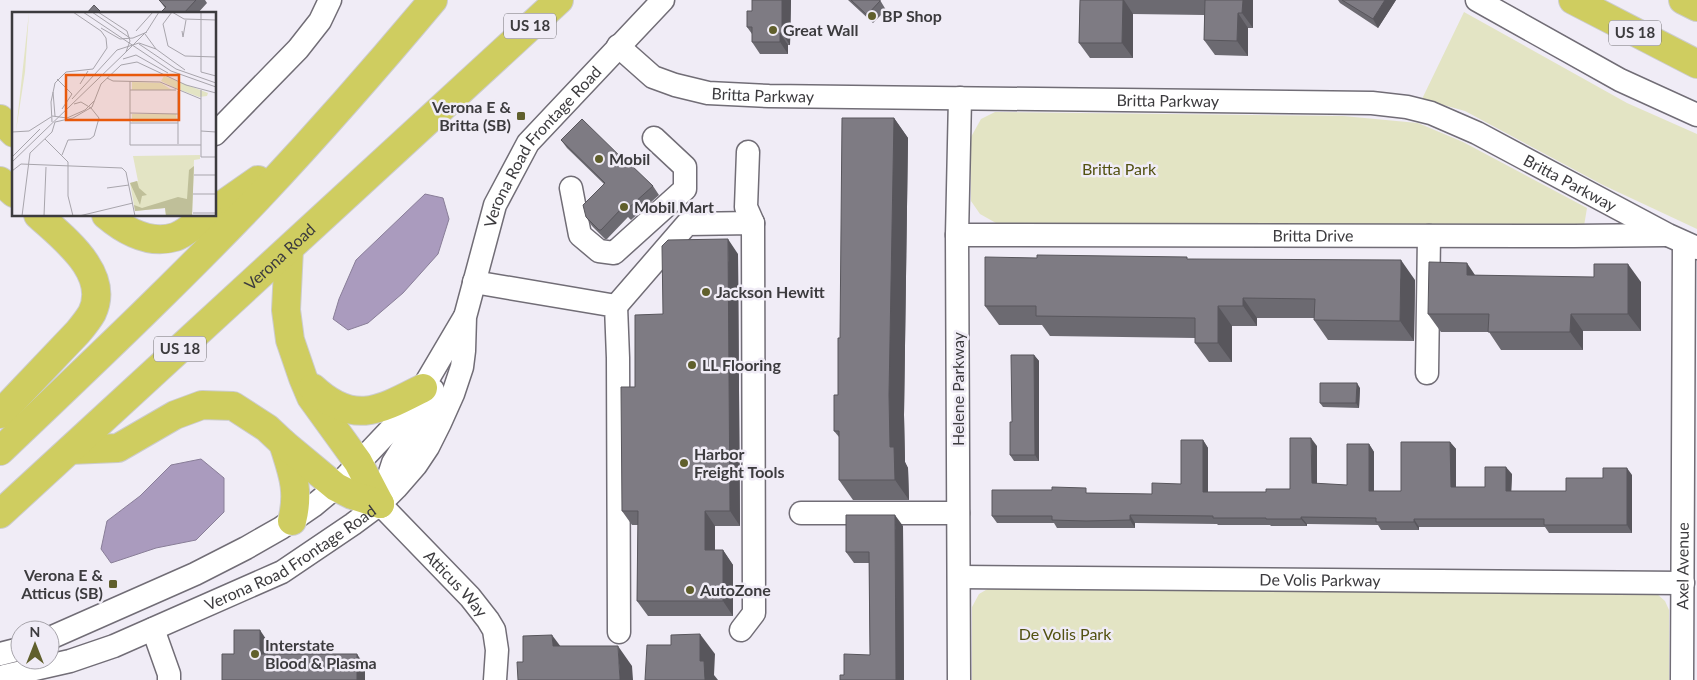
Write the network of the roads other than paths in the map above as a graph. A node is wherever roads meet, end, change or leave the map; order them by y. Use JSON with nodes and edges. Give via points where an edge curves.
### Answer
{"nodes":[{"id":1,"x":330,"y":0,"type":"edge"},
{"id":2,"x":433,"y":0,"type":"edge"},
{"id":3,"x":559,"y":0,"type":"edge"},
{"id":4,"x":663,"y":0,"type":"edge"},
{"id":5,"x":1477,"y":0,"type":"edge"},
{"id":6,"x":1573,"y":0,"type":"edge"},
{"id":7,"x":1683,"y":0,"type":"edge"},
{"id":8,"x":1697,"y":7,"type":"edge"},
{"id":9,"x":618,"y":46,"type":"junction"},
{"id":10,"x":1697,"y":64,"type":"edge"},
{"id":11,"x":960,"y":98,"type":"junction"},
{"id":12,"x":1697,"y":115,"type":"edge"},
{"id":13,"x":0,"y":119,"type":"edge"},
{"id":14,"x":12,"y":131,"type":"edge"},
{"id":15,"x":216,"y":133,"type":"edge"},
{"id":16,"x":654,"y":138,"type":"dead end"},
{"id":17,"x":310,"y":142,"type":"junction"},
{"id":18,"x":748,"y":152,"type":"dead end"},
{"id":19,"x":0,"y":181,"type":"edge"},
{"id":20,"x":571,"y":188,"type":"dead end"},
{"id":21,"x":12,"y":191,"type":"edge"},
{"id":22,"x":216,"y":209,"type":"edge"},
{"id":23,"x":39,"y":216,"type":"edge"},
{"id":24,"x":107,"y":216,"type":"edge"},
{"id":25,"x":207,"y":216,"type":"edge"},
{"id":26,"x":753,"y":223,"type":"junction"},
{"id":27,"x":957,"y":235,"type":"junction"},
{"id":28,"x":1429,"y":236,"type":"junction"},
{"id":29,"x":1683,"y":242,"type":"edge"},
{"id":30,"x":289,"y":249,"type":"junction"},
{"id":31,"x":474,"y":282,"type":"junction"},
{"id":32,"x":616,"y":306,"type":"junction"},
{"id":33,"x":465,"y":318,"type":"junction"},
{"id":34,"x":440,"y":360,"type":"junction"},
{"id":35,"x":1427,"y":373,"type":"dead end"},
{"id":36,"x":303,"y":378,"type":"junction"},
{"id":37,"x":423,"y":388,"type":"junction"},
{"id":38,"x":0,"y":414,"type":"edge"},
{"id":39,"x":283,"y":444,"type":"junction"},
{"id":40,"x":70,"y":450,"type":"junction"},
{"id":41,"x":0,"y":451,"type":"edge"},
{"id":42,"x":358,"y":462,"type":"junction"},
{"id":43,"x":336,"y":487,"type":"junction"},
{"id":44,"x":380,"y":504,"type":"junction"},
{"id":45,"x":801,"y":513,"type":"dead end"},
{"id":46,"x":958,"y":513,"type":"junction"},
{"id":47,"x":0,"y":514,"type":"edge"},
{"id":48,"x":292,"y":521,"type":"junction"},
{"id":49,"x":958,"y":577,"type":"junction"},
{"id":50,"x":1683,"y":583,"type":"junction"},
{"id":51,"x":153,"y":629,"type":"junction"},
{"id":52,"x":741,"y":630,"type":"dead end"},
{"id":53,"x":619,"y":632,"type":"dead end"},
{"id":54,"x":60,"y":634,"type":"edge"},
{"id":55,"x":57,"y":672,"type":"edge"},
{"id":56,"x":0,"y":678,"type":"edge"},
{"id":57,"x":169,"y":680,"type":"edge"},
{"id":58,"x":494,"y":680,"type":"edge"},
{"id":59,"x":958,"y":680,"type":"edge"},
{"id":60,"x":1682,"y":680,"type":"edge"}],
"edges":[{"from":1,"to":15,"type":"street","via":[[320,21],[298,49]]},
{"from":2,"to":17,"type":"highway","number":"US 18"},
{"from":3,"to":30,"type":"highway","name":"Verona Road","number":"US 18"},
{"from":4,"to":9,"type":"street","name":"Verona Road Frontage Road"},
{"from":5,"to":12,"type":"street","via":[[1620,80]]},
{"from":6,"to":10,"type":"highway","number":"US 18"},
{"from":7,"to":8,"type":"highway"},
{"from":9,"to":11,"type":"street","name":"Britta Parkway","via":[[653,77],[708,93]]},
{"from":9,"to":31,"type":"street","name":"Verona Road Frontage Road","via":[[528,143],[495,205]]},
{"from":11,"to":27,"type":"street","name":"Helene Parkway"},
{"from":11,"to":29,"type":"street","name":"Britta Parkway","via":[[1372,103],[1406,108],[1431,113],[1477,132]]},
{"from":13,"to":14,"type":"highway"},
{"from":16,"to":20,"type":"street","via":[[685,167],[685,189],[614,253],[599,251],[580,235]]},
{"from":17,"to":22,"type":"highway"},
{"from":17,"to":41,"type":"highway","number":"US 18","via":[[112,344]]},
{"from":18,"to":26,"type":"street","via":[[746,207]]},
{"from":19,"to":21,"type":"highway"},
{"from":23,"to":38,"type":"highway","via":[[86,263],[93,278],[95,304],[84,324]]},
{"from":24,"to":25,"type":"highway","via":[[131,233],[155,239],[176,237]]},
{"from":26,"to":32,"type":"street","via":[[687,224]]},
{"from":26,"to":52,"type":"street","via":[[754,614]]},
{"from":27,"to":28,"type":"street","name":"Britta Drive"},
{"from":27,"to":46,"type":"street","name":"Helene Parkway"},
{"from":28,"to":29,"type":"street","name":"Britta Drive"},
{"from":28,"to":35,"type":"street"},
{"from":29,"to":50,"type":"street","name":"Axel Avenue"},
{"from":30,"to":36,"type":"highway","via":[[286,310],[290,340]]},
{"from":30,"to":40,"type":"highway","name":"Verona Road","number":"US 18"},
{"from":31,"to":32,"type":"street"},
{"from":31,"to":33,"type":"street","name":"Verona Road Frontage Road"},
{"from":32,"to":53,"type":"street"},
{"from":33,"to":34,"type":"street","name":"Verona Road Frontage Road"},
{"from":33,"to":44,"type":"street","name":"Verona Road Frontage Road","via":[[462,367],[440,424],[416,466]]},
{"from":34,"to":37,"type":"street","name":"Verona Road Frontage Road"},
{"from":34,"to":44,"type":"street","via":[[428,407],[393,463]]},
{"from":36,"to":37,"type":"highway","via":[[319,393],[345,409],[367,411],[388,406]]},
{"from":36,"to":42,"type":"highway","via":[[311,397]]},
{"from":37,"to":42,"type":"street","name":"Verona Road Frontage Road","via":[[404,416]]},
{"from":39,"to":40,"type":"highway","via":[[234,406],[202,405],[175,415],[118,448]]},
{"from":39,"to":43,"type":"highway"},
{"from":39,"to":48,"type":"highway","via":[[295,482],[296,506]]},
{"from":40,"to":47,"type":"highway","name":"Verona Road","number":"US 18"},
{"from":42,"to":43,"type":"street","name":"Verona Road Frontage Road"},
{"from":42,"to":44,"type":"highway"},
{"from":43,"to":44,"type":"highway"},
{"from":43,"to":48,"type":"street","name":"Verona Road Frontage Road"},
{"from":44,"to":51,"type":"street","name":"Verona Road Frontage Road","via":[[282,572]]},
{"from":44,"to":58,"type":"street","name":"Atticus Way","via":[[485,615],[494,630],[497,650]]},
{"from":45,"to":46,"type":"street"},
{"from":46,"to":49,"type":"street","name":"Helene Parkway"},
{"from":48,"to":54,"type":"street","name":"Verona Road Frontage Road","via":[[195,574]]},
{"from":49,"to":50,"type":"street","name":"De Volis Parkway"},
{"from":49,"to":59,"type":"street","name":"Helene Parkway"},
{"from":50,"to":60,"type":"street","name":"Axel Avenue"},
{"from":51,"to":55,"type":"street","name":"Verona Road Frontage Road"},
{"from":51,"to":57,"type":"street"},
{"from":55,"to":56,"type":"street","name":"Verona Road Frontage Road"}]}
